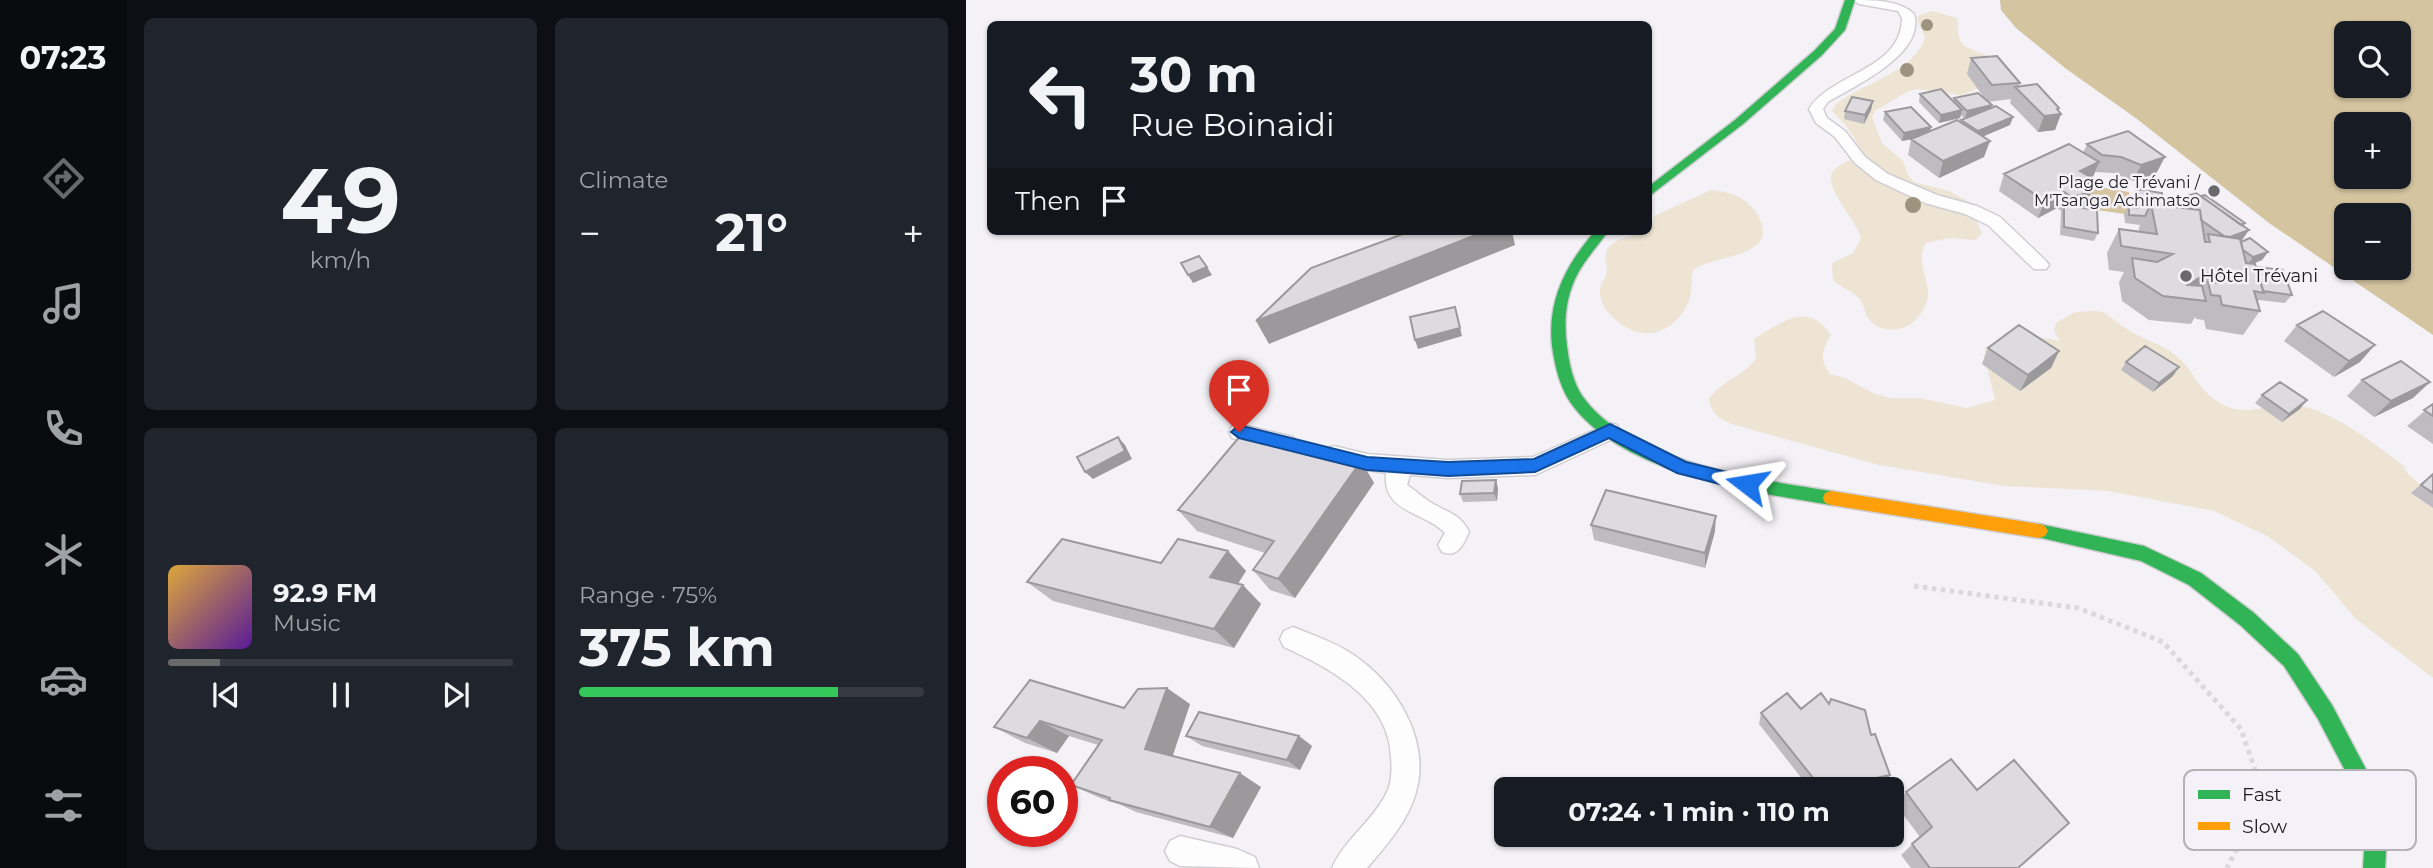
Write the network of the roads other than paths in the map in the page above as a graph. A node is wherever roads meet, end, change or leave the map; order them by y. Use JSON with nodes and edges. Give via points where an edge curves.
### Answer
{"nodes":[{"id":1,"x":1850,"y":0,"type":"edge"},
{"id":2,"x":1859,"y":0,"type":"edge"},
{"id":3,"x":1652,"y":190,"type":"edge"},
{"id":4,"x":1598,"y":235,"type":"edge"},
{"id":5,"x":2040,"y":265,"type":"dead end"},
{"id":6,"x":1610,"y":431,"type":"junction"},
{"id":7,"x":1239,"y":432,"type":"dead end"},
{"id":8,"x":1405,"y":466,"type":"junction"},
{"id":9,"x":1450,"y":545,"type":"dead end"},
{"id":10,"x":1293,"y":639,"type":"dead end"},
{"id":11,"x":2355,"y":770,"type":"edge"},
{"id":12,"x":2375,"y":850,"type":"edge"},
{"id":13,"x":1180,"y":851,"type":"dead end"},
{"id":14,"x":1244,"y":868,"type":"edge"},
{"id":15,"x":1347,"y":868,"type":"edge"},
{"id":16,"x":2374,"y":868,"type":"edge"}],
"edges":[{"from":1,"to":3,"type":"main road","via":[[1840,30],[1818,53]]},
{"from":2,"to":5,"type":"lane","via":[[1906,11],[1910,19],[1906,33],[1882,63],[1822,99],[1816,108],[1821,120],[1882,177],[1994,221]]},
{"from":4,"to":6,"type":"main road","via":[[1578,257],[1564,285],[1556,328],[1563,368],[1579,403]]},
{"from":6,"to":8,"type":"lane","via":[[1535,466]]},
{"from":6,"to":11,"type":"main road","via":[[1683,468],[1747,484],[2079,538],[2144,554],[2195,579],[2291,660]]},
{"from":7,"to":8,"type":"lane","via":[[1367,463]]},
{"from":8,"to":9,"type":"lane","via":[[1396,474],[1396,489],[1453,526],[1458,532]]},
{"from":10,"to":15,"type":"lane","via":[[1344,664],[1382,698],[1406,743],[1403,791],[1373,840]]},
{"from":12,"to":16,"type":"main road"},
{"from":13,"to":14,"type":"lane"}]}
